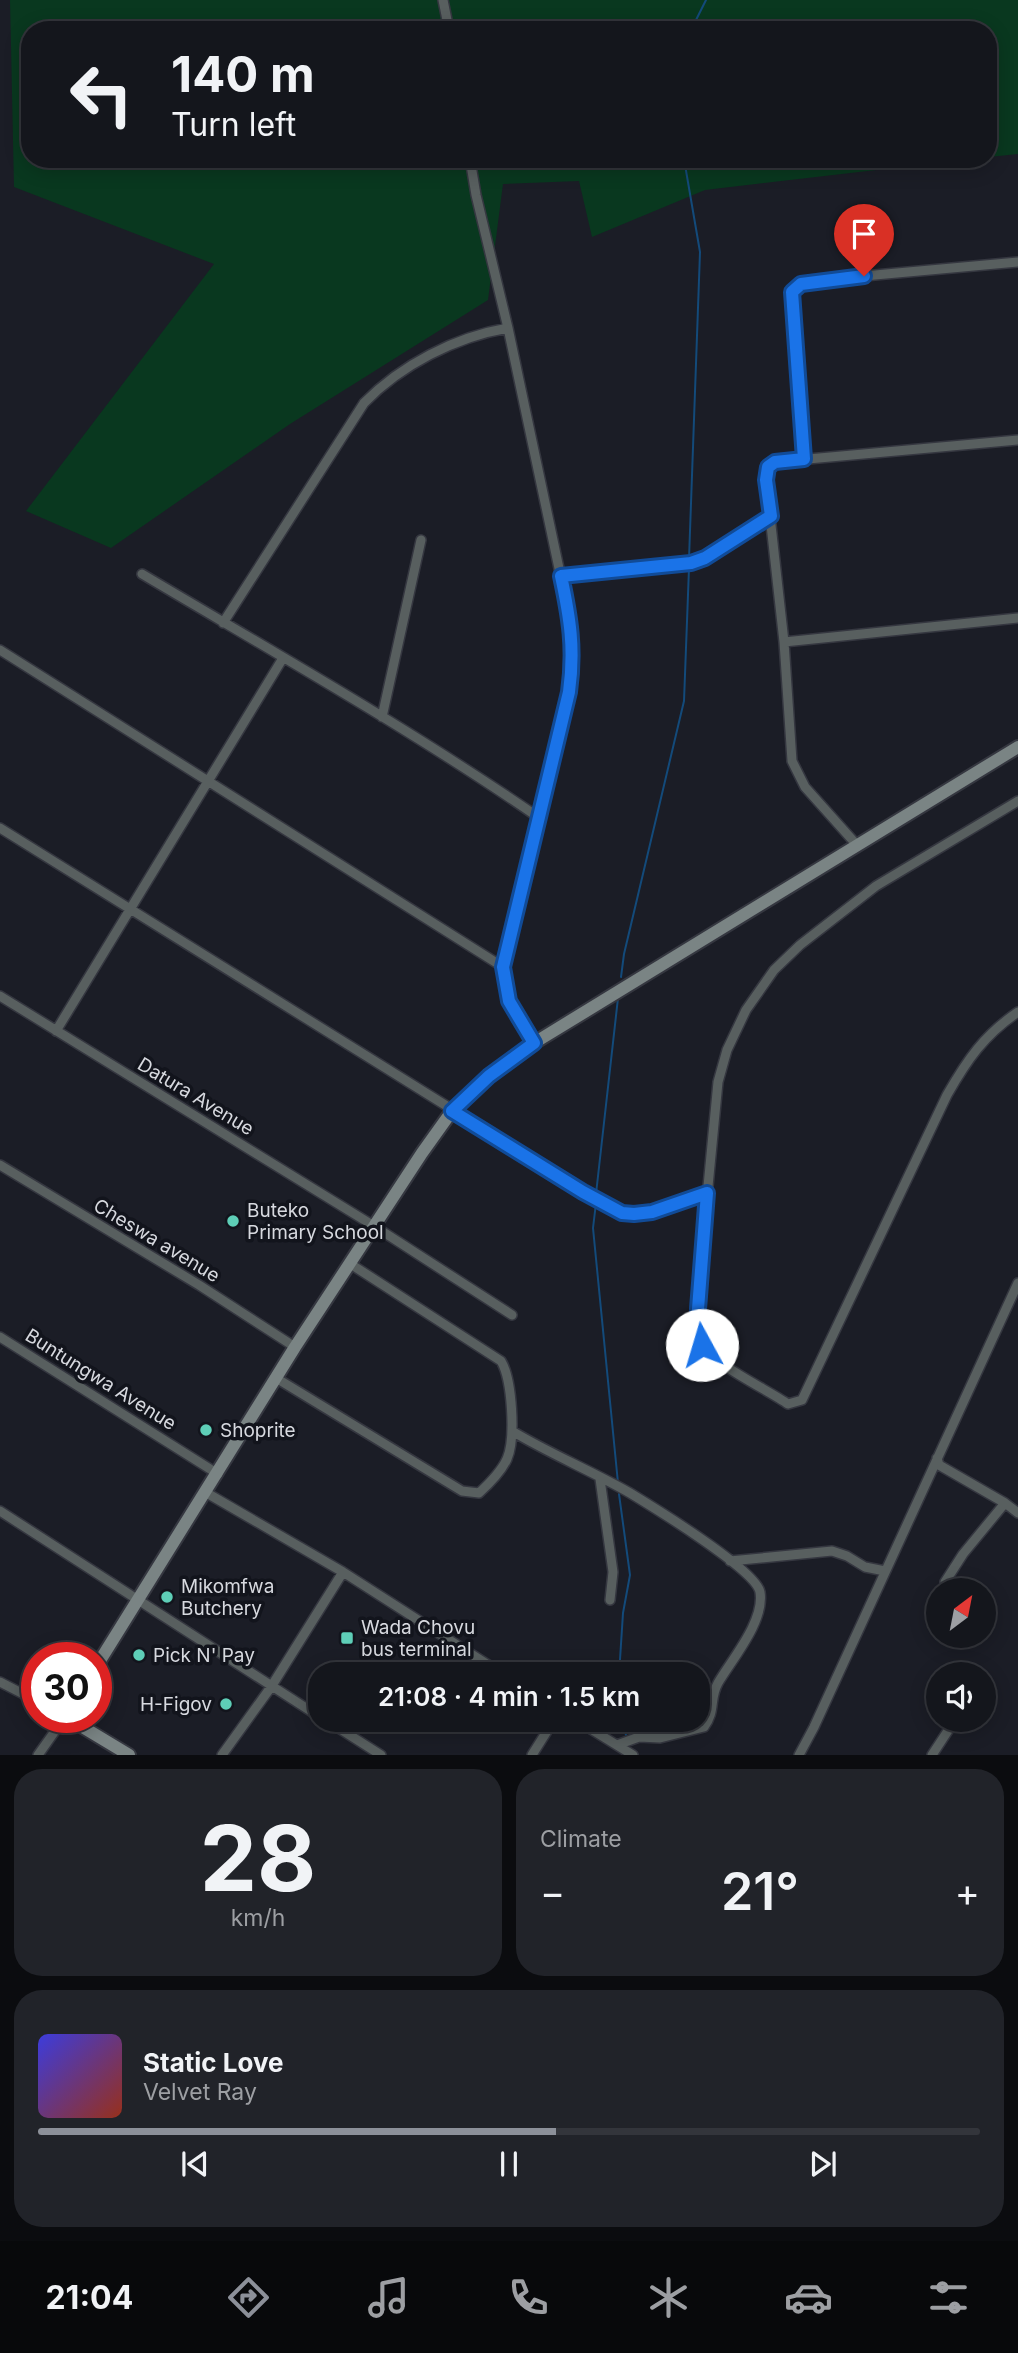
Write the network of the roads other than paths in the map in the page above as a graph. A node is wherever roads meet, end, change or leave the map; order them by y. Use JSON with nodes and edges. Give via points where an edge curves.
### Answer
{"nodes":[{"id":1,"x":443,"y":0,"type":"edge"},
{"id":2,"x":447,"y":21,"type":"edge"},
{"id":3,"x":472,"y":168,"type":"edge"},
{"id":4,"x":1018,"y":262,"type":"edge"},
{"id":5,"x":508,"y":328,"type":"junction"},
{"id":6,"x":1018,"y":440,"type":"edge"},
{"id":7,"x":804,"y":459,"type":"junction"},
{"id":8,"x":771,"y":516,"type":"junction"},
{"id":9,"x":421,"y":540,"type":"dead end"},
{"id":10,"x":142,"y":574,"type":"dead end"},
{"id":11,"x":561,"y":576,"type":"junction"},
{"id":12,"x":1018,"y":618,"type":"edge"},
{"id":13,"x":223,"y":623,"type":"junction"},
{"id":14,"x":784,"y":642,"type":"junction"},
{"id":15,"x":0,"y":650,"type":"edge"},
{"id":16,"x":283,"y":658,"type":"junction"},
{"id":17,"x":382,"y":718,"type":"junction"},
{"id":18,"x":1018,"y":747,"type":"edge"},
{"id":19,"x":207,"y":782,"type":"junction"},
{"id":20,"x":1018,"y":801,"type":"edge"},
{"id":21,"x":538,"y":817,"type":"junction"},
{"id":22,"x":0,"y":828,"type":"edge"},
{"id":23,"x":856,"y":844,"type":"junction"},
{"id":24,"x":130,"y":910,"type":"junction"},
{"id":25,"x":503,"y":967,"type":"junction"},
{"id":26,"x":0,"y":996,"type":"edge"},
{"id":27,"x":1018,"y":1012,"type":"edge"},
{"id":28,"x":56,"y":1031,"type":"junction"},
{"id":29,"x":534,"y":1043,"type":"junction"},
{"id":30,"x":452,"y":1111,"type":"junction"},
{"id":31,"x":0,"y":1164,"type":"edge"},
{"id":32,"x":707,"y":1193,"type":"junction"},
{"id":33,"x":374,"y":1226,"type":"junction"},
{"id":34,"x":349,"y":1264,"type":"junction"},
{"id":35,"x":1018,"y":1283,"type":"edge"},
{"id":36,"x":512,"y":1315,"type":"dead end"},
{"id":37,"x":0,"y":1337,"type":"edge"},
{"id":38,"x":295,"y":1347,"type":"junction"},
{"id":39,"x":276,"y":1378,"type":"junction"},
{"id":40,"x":512,"y":1431,"type":"junction"},
{"id":41,"x":937,"y":1458,"type":"junction"},
{"id":42,"x":218,"y":1474,"type":"junction"},
{"id":43,"x":600,"y":1479,"type":"junction"},
{"id":44,"x":205,"y":1492,"type":"junction"},
{"id":45,"x":1005,"y":1503,"type":"junction"},
{"id":46,"x":0,"y":1511,"type":"edge"},
{"id":47,"x":1018,"y":1513,"type":"edge"},
{"id":48,"x":730,"y":1561,"type":"junction"},
{"id":49,"x":885,"y":1571,"type":"junction"},
{"id":50,"x":343,"y":1572,"type":"junction"},
{"id":51,"x":948,"y":1578,"type":"edge"},
{"id":52,"x":138,"y":1599,"type":"junction"},
{"id":53,"x":611,"y":1600,"type":"dead end"},
{"id":54,"x":111,"y":1642,"type":"edge"},
{"id":55,"x":483,"y":1662,"type":"edge"},
{"id":56,"x":0,"y":1682,"type":"edge"},
{"id":57,"x":271,"y":1687,"type":"junction"},
{"id":58,"x":21,"y":1693,"type":"edge"},
{"id":59,"x":308,"y":1710,"type":"edge"},
{"id":60,"x":345,"y":1732,"type":"edge"},
{"id":61,"x":546,"y":1732,"type":"edge"},
{"id":62,"x":596,"y":1732,"type":"edge"},
{"id":63,"x":947,"y":1732,"type":"edge"},
{"id":64,"x":54,"y":1733,"type":"edge"},
{"id":65,"x":93,"y":1733,"type":"edge"},
{"id":66,"x":617,"y":1745,"type":"junction"},
{"id":67,"x":226,"y":1752,"type":"edge"},
{"id":68,"x":38,"y":1755,"type":"edge"},
{"id":69,"x":129,"y":1755,"type":"edge"},
{"id":70,"x":382,"y":1755,"type":"edge"},
{"id":71,"x":532,"y":1755,"type":"edge"},
{"id":72,"x":633,"y":1755,"type":"edge"},
{"id":73,"x":799,"y":1755,"type":"edge"},
{"id":74,"x":932,"y":1755,"type":"edge"}],
"edges":[{"from":1,"to":2,"type":"street"},
{"from":3,"to":5,"type":"street"},
{"from":4,"to":7,"type":"street","via":[[864,276],[795,288],[791,300]]},
{"from":5,"to":11,"type":"street"},
{"from":5,"to":13,"type":"street","via":[[448,346],[384,383],[364,403]]},
{"from":6,"to":7,"type":"street"},
{"from":7,"to":8,"type":"street","via":[[768,467]]},
{"from":8,"to":11,"type":"street","via":[[691,563]]},
{"from":8,"to":14,"type":"street"},
{"from":9,"to":17,"type":"street"},
{"from":10,"to":13,"type":"street"},
{"from":11,"to":21,"type":"street","via":[[573,662]]},
{"from":12,"to":14,"type":"street"},
{"from":13,"to":16,"type":"street"},
{"from":14,"to":23,"type":"street","via":[[790,742],[797,773]]},
{"from":15,"to":19,"type":"street"},
{"from":16,"to":17,"type":"street"},
{"from":16,"to":19,"type":"street"},
{"from":17,"to":21,"type":"street"},
{"from":18,"to":23,"type":"main road"},
{"from":19,"to":24,"type":"street"},
{"from":19,"to":25,"type":"street"},
{"from":20,"to":32,"type":"street","via":[[876,886],[774,970],[746,1010],[722,1066]]},
{"from":21,"to":25,"type":"street"},
{"from":22,"to":24,"type":"street"},
{"from":23,"to":29,"type":"main road"},
{"from":24,"to":28,"type":"street"},
{"from":24,"to":30,"type":"street"},
{"from":25,"to":29,"type":"street","via":[[509,1001]]},
{"from":26,"to":28,"type":"street","name":"Datura Avenue"},
{"from":27,"to":32,"type":"street","via":[[984,1040],[947,1095],[806,1396],[798,1402],[788,1404],[723,1364],[702,1345],[698,1309]]},
{"from":28,"to":33,"type":"street","name":"Datura Avenue"},
{"from":29,"to":30,"type":"main road"},
{"from":30,"to":32,"type":"street","via":[[622,1213],[652,1212]]},
{"from":30,"to":33,"type":"main road"},
{"from":31,"to":38,"type":"street","name":"Cheswa avenue"},
{"from":33,"to":34,"type":"main road"},
{"from":33,"to":36,"type":"street","name":"Datura Avenue"},
{"from":34,"to":38,"type":"main road"},
{"from":34,"to":40,"type":"street","via":[[500,1361],[508,1381]]},
{"from":35,"to":41,"type":"street"},
{"from":37,"to":42,"type":"street","name":"Buntungwa Avenue"},
{"from":38,"to":39,"type":"main road"},
{"from":39,"to":40,"type":"street","via":[[471,1493],[479,1493],[499,1473],[509,1455]]},
{"from":39,"to":42,"type":"main road"},
{"from":40,"to":43,"type":"street"},
{"from":41,"to":45,"type":"street","via":[[939,1465]]},
{"from":41,"to":49,"type":"street"},
{"from":42,"to":44,"type":"main road"},
{"from":43,"to":48,"type":"street","via":[[630,1493]]},
{"from":43,"to":53,"type":"street","via":[[613,1573]]},
{"from":44,"to":50,"type":"street"},
{"from":44,"to":52,"type":"main road"},
{"from":45,"to":47,"type":"street"},
{"from":45,"to":51,"type":"street"},
{"from":46,"to":52,"type":"street"},
{"from":48,"to":49,"type":"street","via":[[832,1552]]},
{"from":48,"to":66,"type":"street","via":[[758,1585],[760,1601],[753,1626],[712,1695],[710,1719],[704,1727]]},
{"from":49,"to":73,"type":"street"},
{"from":50,"to":55,"type":"street"},
{"from":50,"to":57,"type":"street"},
{"from":52,"to":54,"type":"main road"},
{"from":52,"to":57,"type":"street"},
{"from":56,"to":58,"type":"street"},
{"from":57,"to":59,"type":"street"},
{"from":57,"to":67,"type":"street"},
{"from":60,"to":70,"type":"street"},
{"from":61,"to":71,"type":"street"},
{"from":62,"to":66,"type":"street"},
{"from":63,"to":74,"type":"street"},
{"from":64,"to":68,"type":"street"},
{"from":65,"to":69,"type":"main road"},
{"from":66,"to":72,"type":"street"}]}
